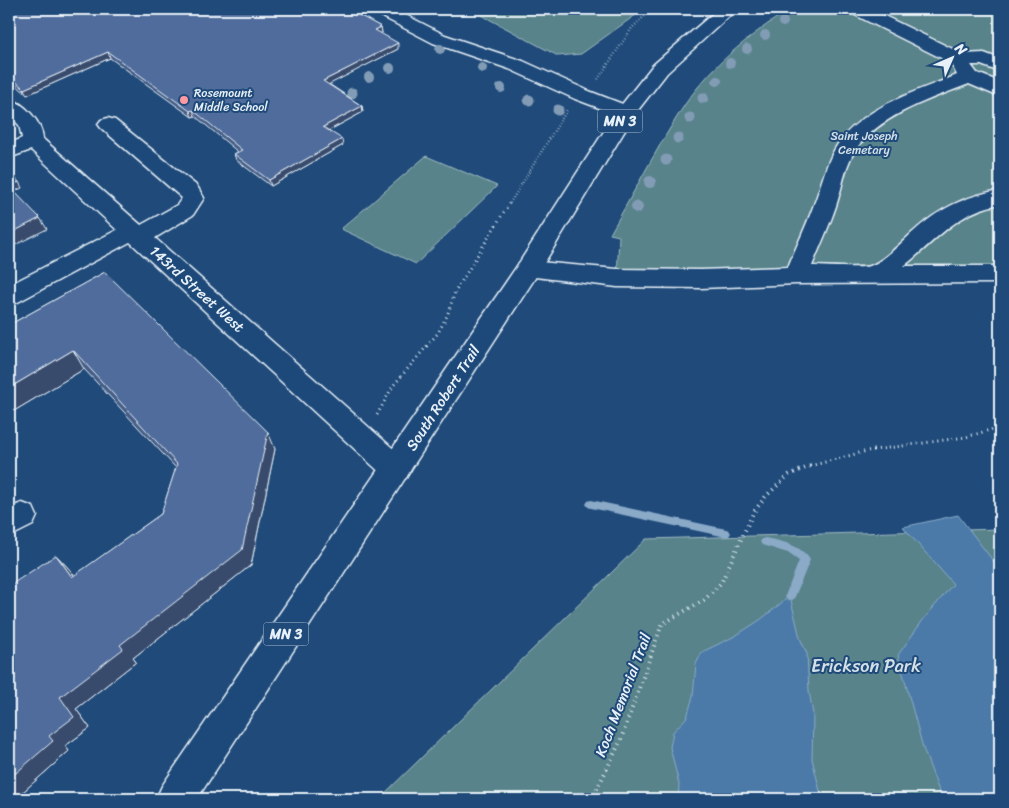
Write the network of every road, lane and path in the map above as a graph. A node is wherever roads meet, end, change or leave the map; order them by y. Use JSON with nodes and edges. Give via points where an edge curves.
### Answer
{"nodes":[{"id":1,"x":381,"y":9,"type":"edge"},
{"id":2,"x":652,"y":9,"type":"edge"},
{"id":3,"x":728,"y":9,"type":"edge"},
{"id":4,"x":856,"y":9,"type":"edge"},
{"id":5,"x":1000,"y":66,"type":"edge"},
{"id":6,"x":965,"y":69,"type":"junction"},
{"id":7,"x":998,"y":86,"type":"edge"},
{"id":8,"x":582,"y":95,"type":"junction"},
{"id":9,"x":9,"y":105,"type":"edge"},
{"id":10,"x":626,"y":112,"type":"junction"},
{"id":11,"x":108,"y":124,"type":"dead end"},
{"id":12,"x":32,"y":133,"type":"junction"},
{"id":13,"x":9,"y":152,"type":"edge"},
{"id":14,"x":1000,"y":197,"type":"edge"},
{"id":15,"x":136,"y":234,"type":"junction"},
{"id":16,"x":528,"y":270,"type":"junction"},
{"id":17,"x":797,"y":275,"type":"junction"},
{"id":18,"x":1000,"y":275,"type":"edge"},
{"id":19,"x":874,"y":276,"type":"junction"},
{"id":20,"x":9,"y":296,"type":"edge"},
{"id":21,"x":1000,"y":427,"type":"edge"},
{"id":22,"x":363,"y":439,"type":"junction"},
{"id":23,"x":396,"y":469,"type":"junction"},
{"id":24,"x":175,"y":799,"type":"edge"},
{"id":25,"x":592,"y":799,"type":"edge"}],
"edges":[{"from":1,"to":8,"type":"main road","via":[[438,40],[516,65]]},
{"from":2,"to":8,"type":"path","via":[[632,28],[609,64]]},
{"from":3,"to":10,"type":"main road","name":"South Robert Trail","number":"MN 3","via":[[660,69]]},
{"from":4,"to":6,"type":"main road"},
{"from":5,"to":6,"type":"main road","via":[[984,60]]},
{"from":6,"to":7,"type":"main road"},
{"from":6,"to":17,"type":"main road","via":[[876,119],[853,138],[841,157],[823,213]]},
{"from":8,"to":10,"type":"main road"},
{"from":8,"to":22,"type":"path","via":[[558,122],[455,292],[438,333],[393,386]]},
{"from":9,"to":12,"type":"main road","name":"143rd Street West"},
{"from":10,"to":16,"type":"main road","name":"South Robert Trail","number":"MN 3"},
{"from":11,"to":15,"type":"main road","via":[[189,191],[193,198],[185,210]]},
{"from":12,"to":13,"type":"main road"},
{"from":12,"to":15,"type":"main road","name":"143rd Street West"},
{"from":14,"to":19,"type":"main road","via":[[968,204],[947,215]]},
{"from":15,"to":20,"type":"main road"},
{"from":15,"to":22,"type":"main road","name":"143rd Street West"},
{"from":16,"to":17,"type":"main road","via":[[603,278],[701,279]]},
{"from":16,"to":23,"type":"main road","name":"South Robert Trail","number":"MN 3"},
{"from":17,"to":19,"type":"main road"},
{"from":18,"to":19,"type":"main road"},
{"from":21,"to":25,"type":"path","name":"Koch Memorial Trail","via":[[966,437],[867,451],[813,465],[780,482],[753,513],[720,583],[704,600],[662,624],[620,742]]},
{"from":22,"to":23,"type":"main road","name":"143rd Street West"},
{"from":23,"to":24,"type":"main road","name":"South Robert Trail","number":"MN 3"}]}
